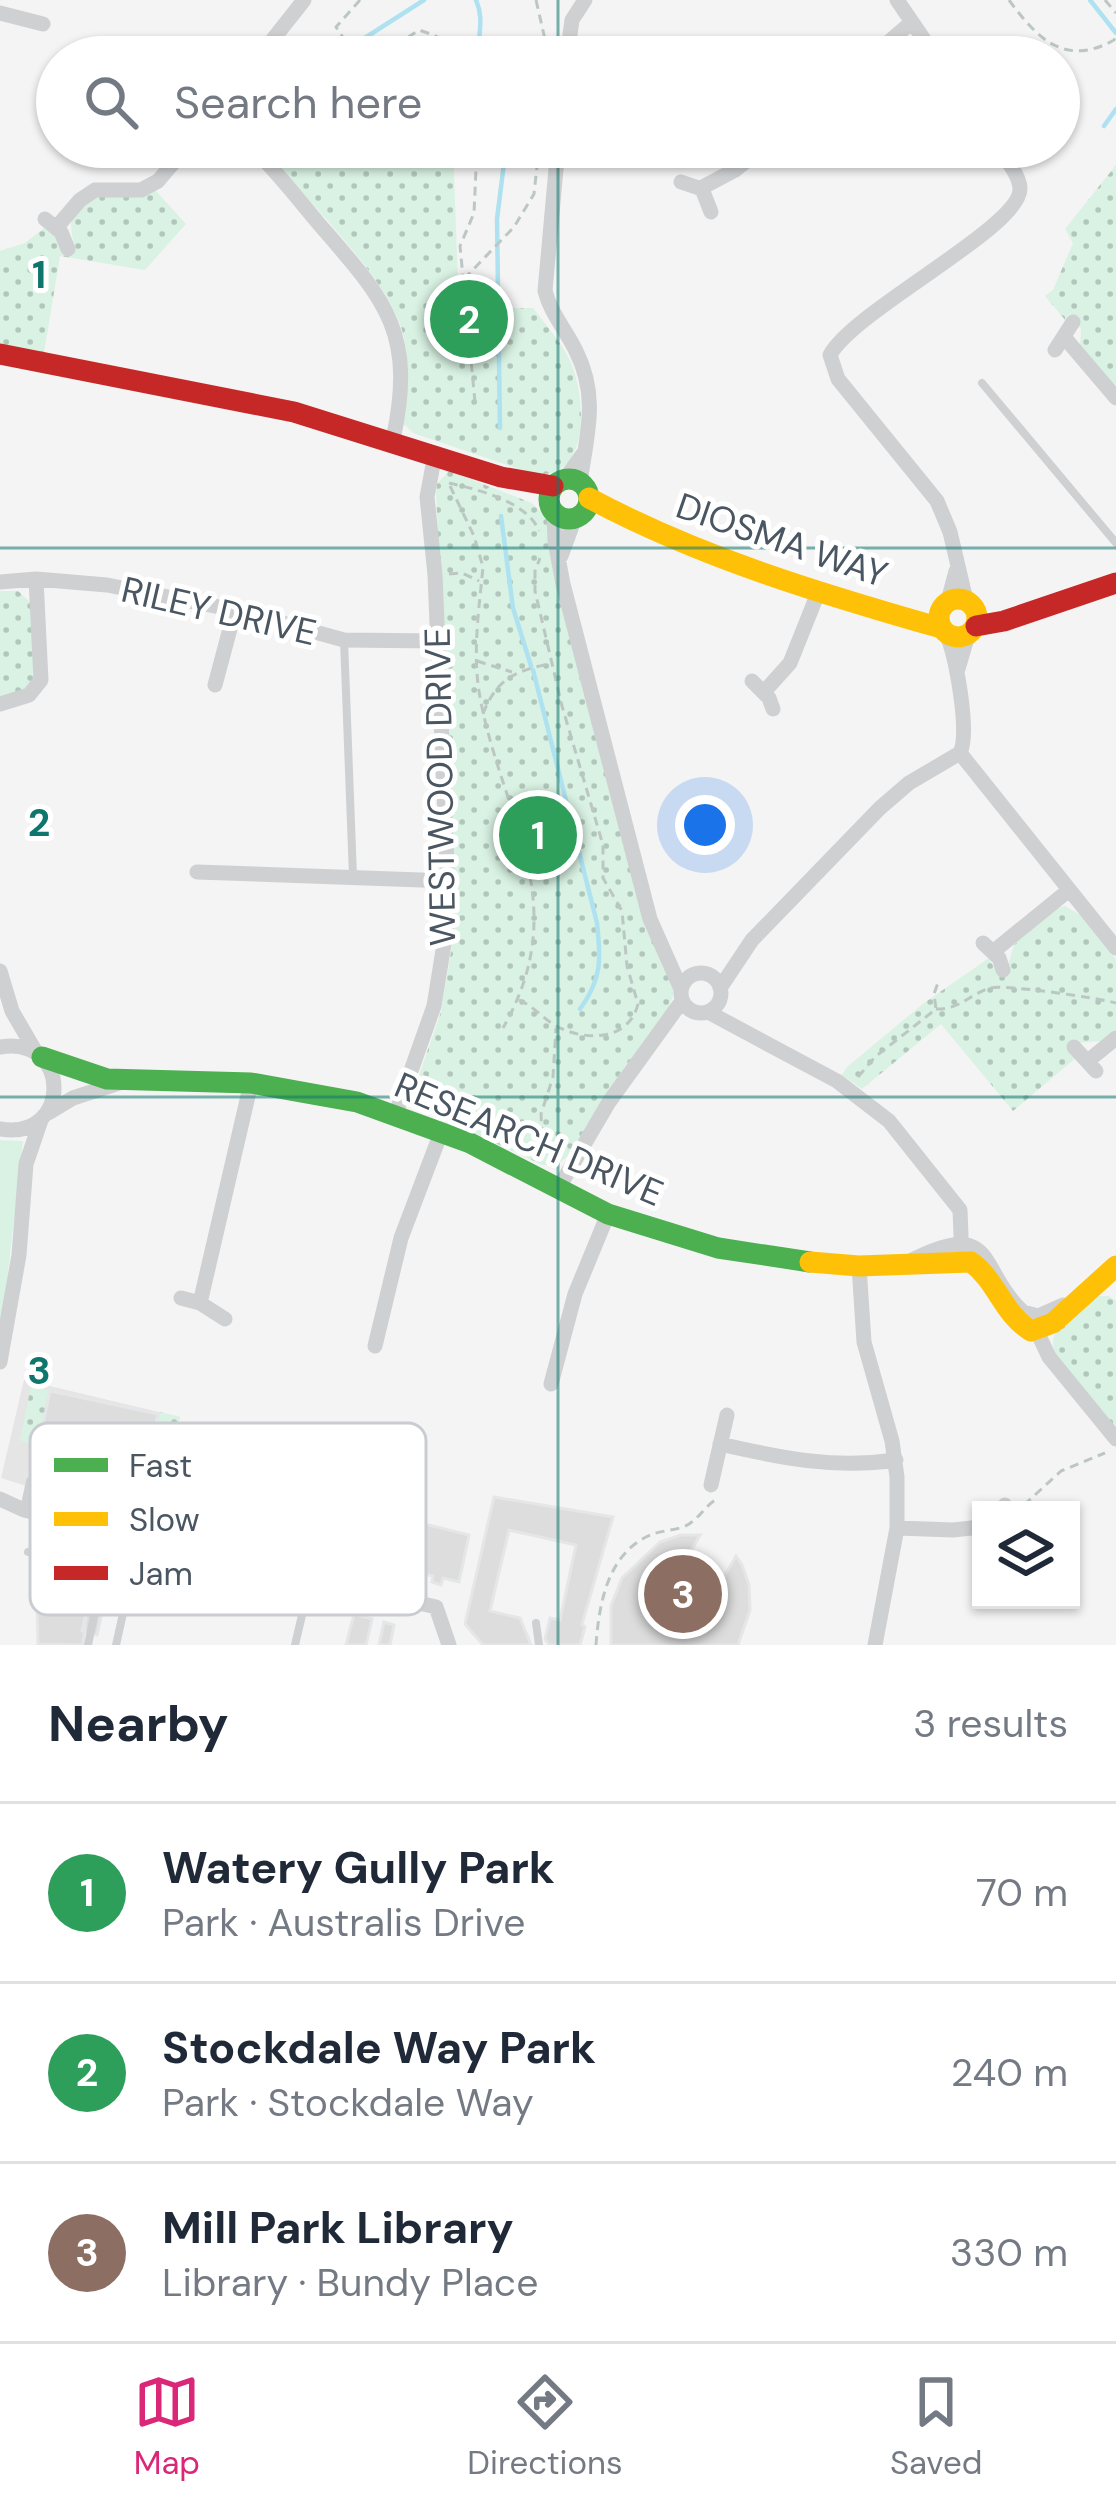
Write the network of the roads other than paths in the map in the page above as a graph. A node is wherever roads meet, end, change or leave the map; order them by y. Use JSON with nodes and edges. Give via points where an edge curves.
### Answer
{"nodes":[{"id":1,"x":304,"y":0,"type":"edge"},
{"id":2,"x":585,"y":0,"type":"edge"},
{"id":3,"x":897,"y":0,"type":"edge"},
{"id":4,"x":0,"y":13,"type":"edge"},
{"id":5,"x":912,"y":22,"type":"junction"},
{"id":6,"x":43,"y":24,"type":"dead end"},
{"id":7,"x":276,"y":36,"type":"edge"},
{"id":8,"x":570,"y":36,"type":"edge"},
{"id":9,"x":896,"y":36,"type":"edge"},
{"id":10,"x":922,"y":36,"type":"edge"},
{"id":11,"x":170,"y":168,"type":"edge"},
{"id":12,"x":270,"y":168,"type":"edge"},
{"id":13,"x":556,"y":168,"type":"edge"},
{"id":14,"x":738,"y":168,"type":"edge"},
{"id":15,"x":1010,"y":168,"type":"edge"},
{"id":16,"x":681,"y":182,"type":"dead end"},
{"id":17,"x":701,"y":188,"type":"junction"},
{"id":18,"x":711,"y":212,"type":"dead end"},
{"id":19,"x":68,"y":249,"type":"dead end"},
{"id":20,"x":1064,"y":336,"type":"dead end"},
{"id":21,"x":0,"y":354,"type":"edge"},
{"id":22,"x":45,"y":365,"type":"junction"},
{"id":23,"x":0,"y":368,"type":"edge"},
{"id":24,"x":982,"y":382,"type":"dead end"},
{"id":25,"x":1116,"y":398,"type":"edge"},
{"id":26,"x":387,"y":438,"type":"junction"},
{"id":27,"x":435,"y":454,"type":"junction"},
{"id":28,"x":568,"y":499,"type":"junction"},
{"id":29,"x":1116,"y":543,"type":"edge"},
{"id":30,"x":36,"y":579,"type":"junction"},
{"id":31,"x":0,"y":582,"type":"edge"},
{"id":32,"x":1116,"y":583,"type":"edge"},
{"id":33,"x":818,"y":593,"type":"junction"},
{"id":34,"x":236,"y":610,"type":"junction"},
{"id":35,"x":958,"y":618,"type":"junction"},
{"id":36,"x":344,"y":640,"type":"junction"},
{"id":37,"x":438,"y":641,"type":"junction"},
{"id":38,"x":215,"y":685,"type":"dead end"},
{"id":39,"x":0,"y":704,"type":"edge"},
{"id":40,"x":773,"y":709,"type":"dead end"},
{"id":41,"x":960,"y":753,"type":"junction"},
{"id":42,"x":197,"y":872,"type":"dead end"},
{"id":43,"x":353,"y":878,"type":"junction"},
{"id":44,"x":449,"y":881,"type":"junction"},
{"id":45,"x":1069,"y":890,"type":"junction"},
{"id":46,"x":752,"y":940,"type":"junction"},
{"id":47,"x":1116,"y":948,"type":"edge"},
{"id":48,"x":664,"y":951,"type":"junction"},
{"id":49,"x":1003,"y":970,"type":"dead end"},
{"id":50,"x":0,"y":971,"type":"edge"},
{"id":51,"x":702,"y":973,"type":"junction"},
{"id":52,"x":721,"y":993,"type":"junction"},
{"id":53,"x":682,"y":994,"type":"junction"},
{"id":54,"x":702,"y":1012,"type":"junction"},
{"id":55,"x":747,"y":1031,"type":"junction"},
{"id":56,"x":1116,"y":1038,"type":"edge"},
{"id":57,"x":0,"y":1047,"type":"edge"},
{"id":58,"x":1074,"y":1047,"type":"dead end"},
{"id":59,"x":649,"y":1050,"type":"junction"},
{"id":60,"x":39,"y":1055,"type":"junction"},
{"id":61,"x":128,"y":1081,"type":"junction"},
{"id":62,"x":251,"y":1083,"type":"junction"},
{"id":63,"x":396,"y":1113,"type":"junction"},
{"id":64,"x":43,"y":1117,"type":"junction"},
{"id":65,"x":0,"y":1129,"type":"edge"},
{"id":66,"x":442,"y":1130,"type":"junction"},
{"id":67,"x":558,"y":1189,"type":"junction"},
{"id":68,"x":608,"y":1214,"type":"junction"},
{"id":69,"x":962,"y":1252,"type":"junction"},
{"id":70,"x":859,"y":1266,"type":"junction"},
{"id":71,"x":1114,"y":1273,"type":"edge"},
{"id":72,"x":181,"y":1298,"type":"dead end"},
{"id":73,"x":200,"y":1303,"type":"junction"},
{"id":74,"x":226,"y":1319,"type":"dead end"},
{"id":75,"x":1034,"y":1324,"type":"junction"},
{"id":76,"x":375,"y":1346,"type":"dead end"},
{"id":77,"x":0,"y":1363,"type":"edge"},
{"id":78,"x":551,"y":1384,"type":"dead end"},
{"id":79,"x":727,"y":1415,"type":"dead end"},
{"id":80,"x":720,"y":1444,"type":"junction"},
{"id":81,"x":1111,"y":1445,"type":"edge"},
{"id":82,"x":896,"y":1460,"type":"junction"},
{"id":83,"x":30,"y":1480,"type":"edge"},
{"id":84,"x":717,"y":1490,"type":"road end"},
{"id":85,"x":0,"y":1499,"type":"edge"},
{"id":86,"x":0,"y":1510,"type":"edge"},
{"id":87,"x":24,"y":1510,"type":"junction"},
{"id":88,"x":30,"y":1511,"type":"edge"},
{"id":89,"x":897,"y":1528,"type":"junction"},
{"id":90,"x":972,"y":1528,"type":"edge"},
{"id":91,"x":426,"y":1605,"type":"edge"},
{"id":92,"x":95,"y":1615,"type":"edge"},
{"id":93,"x":121,"y":1615,"type":"edge"},
{"id":94,"x":302,"y":1615,"type":"edge"},
{"id":95,"x":536,"y":1623,"type":"dead end"},
{"id":96,"x":88,"y":1645,"type":"edge"},
{"id":97,"x":116,"y":1645,"type":"edge"},
{"id":98,"x":295,"y":1645,"type":"edge"},
{"id":99,"x":449,"y":1645,"type":"edge"},
{"id":100,"x":538,"y":1645,"type":"edge"},
{"id":101,"x":875,"y":1645,"type":"edge"}],
"edges":[{"from":1,"to":7,"type":"street"},
{"from":2,"to":8,"type":"street"},
{"from":3,"to":5,"type":"street"},
{"from":4,"to":6,"type":"street"},
{"from":5,"to":9,"type":"street"},
{"from":5,"to":10,"type":"street"},
{"from":11,"to":19,"type":"street","via":[[141,190],[95,190],[51,223]]},
{"from":12,"to":26,"type":"street","via":[[384,303],[400,354]]},
{"from":13,"to":28,"type":"street","via":[[545,291],[582,362],[592,421]]},
{"from":14,"to":17,"type":"street"},
{"from":15,"to":35,"type":"street","via":[[1020,194],[1012,207],[830,355],[838,379],[937,501],[957,568]]},
{"from":16,"to":17,"type":"street"},
{"from":17,"to":18,"type":"street"},
{"from":20,"to":25,"type":"street"},
{"from":21,"to":22,"type":"street"},
{"from":22,"to":23,"type":"street"},
{"from":22,"to":26,"type":"street","name":"DIOSMA WAY","via":[[237,399]]},
{"from":24,"to":29,"type":"lane"},
{"from":26,"to":27,"type":"street","name":"DIOSMA WAY"},
{"from":27,"to":28,"type":"street","name":"DIOSMA WAY"},
{"from":27,"to":37,"type":"street","name":"WESTWOOD DRIVE","via":[[428,497]]},
{"from":28,"to":33,"type":"street","name":"DIOSMA WAY"},
{"from":28,"to":48,"type":"street","via":[[560,565]]},
{"from":30,"to":31,"type":"street","name":"RILEY DRIVE"},
{"from":30,"to":34,"type":"street","name":"RILEY DRIVE"},
{"from":30,"to":39,"type":"street","via":[[41,680],[29,695]]},
{"from":32,"to":35,"type":"street","via":[[1004,621]]},
{"from":33,"to":35,"type":"street","name":"DIOSMA WAY","via":[[901,614]]},
{"from":33,"to":40,"type":"street","via":[[790,663],[758,686]]},
{"from":34,"to":36,"type":"street","name":"RILEY DRIVE"},
{"from":34,"to":38,"type":"street"},
{"from":35,"to":41,"type":"street"},
{"from":36,"to":37,"type":"street","name":"RILEY DRIVE"},
{"from":36,"to":43,"type":"lane"},
{"from":37,"to":44,"type":"street","name":"WESTWOOD DRIVE"},
{"from":41,"to":45,"type":"street"},
{"from":41,"to":46,"type":"street","via":[[889,799]]},
{"from":42,"to":43,"type":"street"},
{"from":43,"to":44,"type":"street"},
{"from":44,"to":63,"type":"street","name":"WESTWOOD DRIVE","via":[[442,974]]},
{"from":45,"to":47,"type":"street"},
{"from":45,"to":49,"type":"street","via":[[988,947]]},
{"from":46,"to":51,"type":"street"},
{"from":46,"to":52,"type":"street"},
{"from":48,"to":51,"type":"street"},
{"from":48,"to":53,"type":"street"},
{"from":50,"to":60,"type":"street"},
{"from":51,"to":52,"type":"street"},
{"from":51,"to":53,"type":"street","via":[[686,979]]},
{"from":52,"to":54,"type":"street"},
{"from":52,"to":55,"type":"street"},
{"from":53,"to":54,"type":"street"},
{"from":53,"to":59,"type":"street"},
{"from":54,"to":55,"type":"street"},
{"from":54,"to":59,"type":"street"},
{"from":55,"to":69,"type":"street","via":[[850,1089],[889,1121],[956,1204]]},
{"from":56,"to":58,"type":"street","via":[[1093,1065]]},
{"from":57,"to":60,"type":"street"},
{"from":59,"to":67,"type":"street"},
{"from":60,"to":61,"type":"street","name":"RESEARCH DRIVE","via":[[89,1076]]},
{"from":60,"to":64,"type":"street","via":[[55,1085]]},
{"from":61,"to":62,"type":"street","name":"RESEARCH DRIVE"},
{"from":61,"to":64,"type":"street","name":"RESEARCH DRIVE"},
{"from":62,"to":63,"type":"street","name":"RESEARCH DRIVE"},
{"from":62,"to":73,"type":"street"},
{"from":63,"to":66,"type":"street","name":"RESEARCH DRIVE"},
{"from":64,"to":65,"type":"street","name":"RESEARCH DRIVE","via":[[24,1129]]},
{"from":64,"to":77,"type":"street","via":[[26,1164]]},
{"from":66,"to":67,"type":"street","name":"RESEARCH DRIVE"},
{"from":66,"to":76,"type":"street","via":[[401,1238]]},
{"from":67,"to":68,"type":"street","name":"RESEARCH DRIVE"},
{"from":68,"to":70,"type":"street","name":"RESEARCH DRIVE","via":[[752,1256]]},
{"from":68,"to":78,"type":"street"},
{"from":69,"to":70,"type":"street","name":"RESEARCH DRIVE"},
{"from":69,"to":75,"type":"street","via":[[1012,1318],[1024,1329]]},
{"from":70,"to":82,"type":"street","via":[[868,1358]]},
{"from":71,"to":75,"type":"street","via":[[1054,1322]]},
{"from":72,"to":73,"type":"street"},
{"from":73,"to":74,"type":"street"},
{"from":75,"to":81,"type":"street"},
{"from":79,"to":80,"type":"street"},
{"from":80,"to":82,"type":"street","via":[[809,1463]]},
{"from":80,"to":84,"type":"street"},
{"from":82,"to":89,"type":"street"},
{"from":83,"to":87,"type":"lane"},
{"from":85,"to":87,"type":"street"},
{"from":86,"to":87,"type":"street"},
{"from":87,"to":88,"type":"street"},
{"from":89,"to":90,"type":"street"},
{"from":89,"to":101,"type":"street"},
{"from":91,"to":99,"type":"street","via":[[436,1607]]},
{"from":92,"to":96,"type":"lane"},
{"from":93,"to":97,"type":"lane"},
{"from":94,"to":98,"type":"lane"},
{"from":95,"to":100,"type":"lane"}]}
